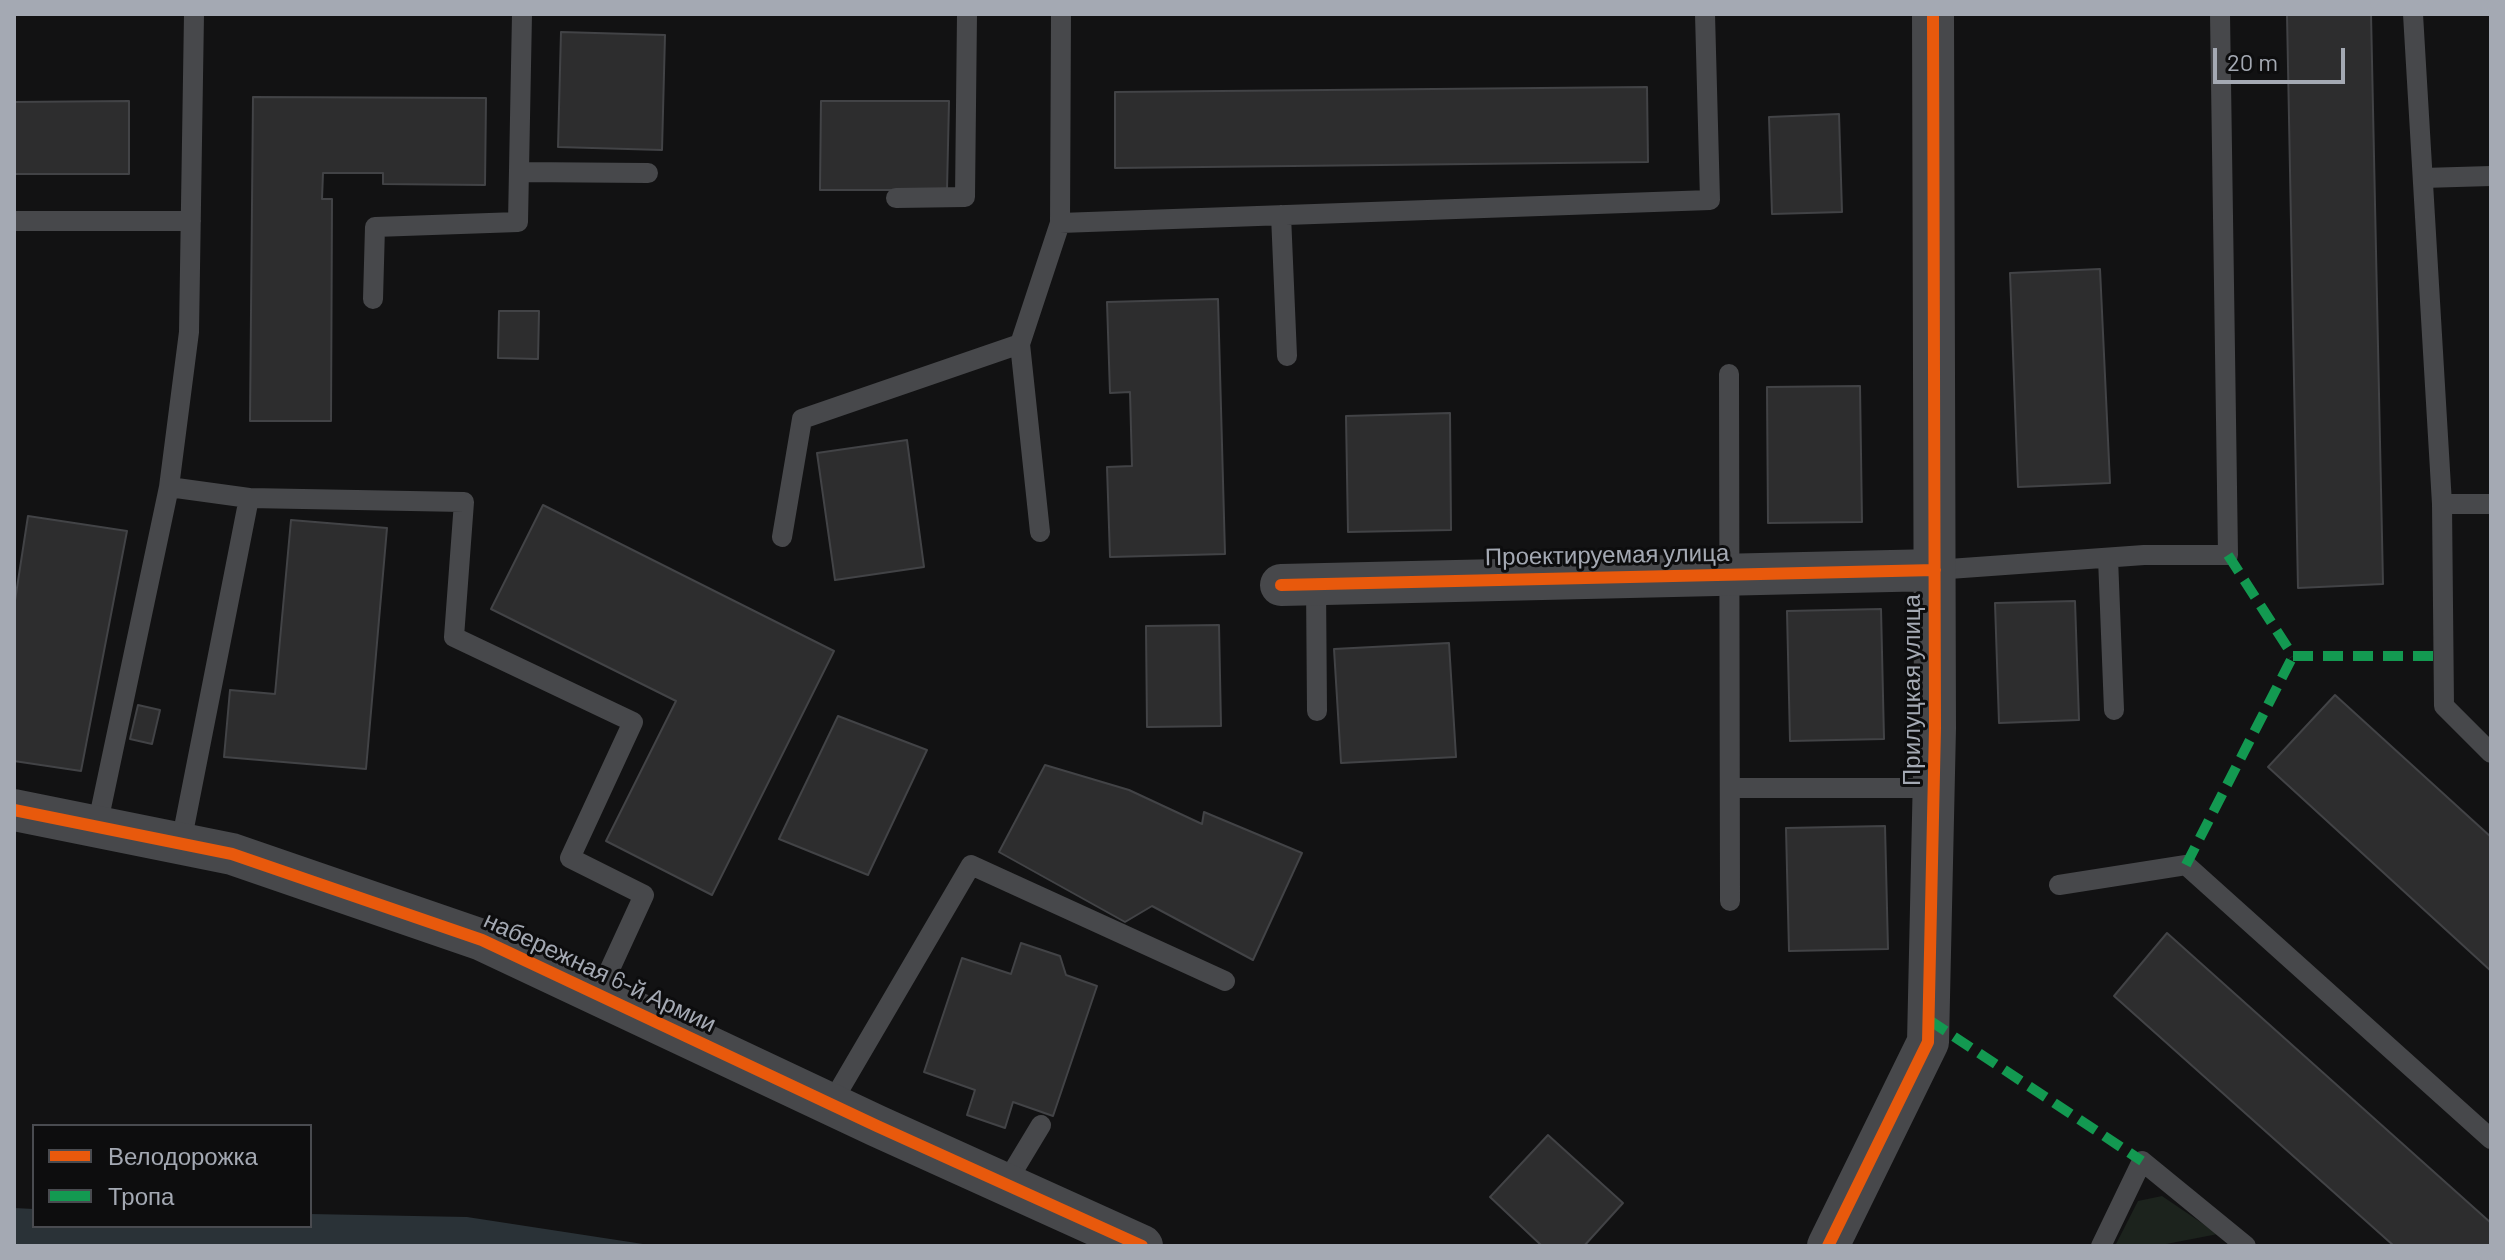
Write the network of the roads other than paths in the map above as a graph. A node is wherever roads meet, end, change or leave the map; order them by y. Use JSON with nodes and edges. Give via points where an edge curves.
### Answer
{"nodes":[{"id":1,"x":194,"y":14,"type":"edge"},
{"id":2,"x":522,"y":14,"type":"edge"},
{"id":3,"x":967,"y":14,"type":"edge"},
{"id":4,"x":1061,"y":14,"type":"edge"},
{"id":5,"x":1705,"y":14,"type":"edge"},
{"id":6,"x":1933,"y":14,"type":"edge"},
{"id":7,"x":2220,"y":14,"type":"edge"},
{"id":8,"x":2413,"y":14,"type":"edge"},
{"id":9,"x":519,"y":172,"type":"junction"},
{"id":10,"x":648,"y":173,"type":"dead end"},
{"id":11,"x":2491,"y":176,"type":"edge"},
{"id":12,"x":2423,"y":178,"type":"junction"},
{"id":13,"x":896,"y":198,"type":"dead end"},
{"id":14,"x":1281,"y":215,"type":"junction"},
{"id":15,"x":14,"y":221,"type":"edge"},
{"id":16,"x":191,"y":221,"type":"junction"},
{"id":17,"x":1060,"y":223,"type":"junction"},
{"id":18,"x":373,"y":299,"type":"dead end"},
{"id":19,"x":1020,"y":344,"type":"junction"},
{"id":20,"x":1287,"y":356,"type":"dead end"},
{"id":21,"x":1729,"y":374,"type":"dead end"},
{"id":22,"x":169,"y":487,"type":"junction"},
{"id":23,"x":249,"y":498,"type":"junction"},
{"id":24,"x":2442,"y":504,"type":"junction"},
{"id":25,"x":2491,"y":504,"type":"edge"},
{"id":26,"x":1040,"y":532,"type":"dead end"},
{"id":27,"x":782,"y":537,"type":"dead end"},
{"id":28,"x":2108,"y":558,"type":"junction"},
{"id":29,"x":1935,"y":570,"type":"junction"},
{"id":30,"x":1729,"y":574,"type":"junction"},
{"id":31,"x":1298,"y":584,"type":"joint"},
{"id":32,"x":2114,"y":710,"type":"dead end"},
{"id":33,"x":1317,"y":711,"type":"dead end"},
{"id":34,"x":2491,"y":753,"type":"edge"},
{"id":35,"x":1730,"y":788,"type":"junction"},
{"id":36,"x":1933,"y":788,"type":"junction"},
{"id":37,"x":14,"y":810,"type":"edge"},
{"id":38,"x":97,"y":827,"type":"junction"},
{"id":39,"x":181,"y":843,"type":"junction"},
{"id":40,"x":2059,"y":885,"type":"dead end"},
{"id":41,"x":1730,"y":901,"type":"dead end"},
{"id":42,"x":1225,"y":981,"type":"dead end"},
{"id":43,"x":598,"y":995,"type":"junction"},
{"id":44,"x":831,"y":1104,"type":"junction"},
{"id":45,"x":1041,"y":1125,"type":"dead end"},
{"id":46,"x":2491,"y":1139,"type":"edge"},
{"id":47,"x":1006,"y":1183,"type":"junction"},
{"id":48,"x":1142,"y":1246,"type":"edge"},
{"id":49,"x":1828,"y":1246,"type":"edge"},
{"id":50,"x":2101,"y":1246,"type":"edge"},
{"id":51,"x":2246,"y":1246,"type":"edge"}],
"edges":[{"from":1,"to":16,"type":"lane"},
{"from":2,"to":9,"type":"lane"},
{"from":3,"to":13,"type":"lane","via":[[965,197]]},
{"from":4,"to":17,"type":"lane"},
{"from":5,"to":14,"type":"lane","via":[[1710,200]]},
{"from":6,"to":29,"type":"street","name":"Прилуцкая улица"},
{"from":7,"to":28,"type":"lane","via":[[2228,555]]},
{"from":8,"to":12,"type":"lane"},
{"from":9,"to":10,"type":"lane"},
{"from":9,"to":18,"type":"lane","via":[[518,222],[375,227]]},
{"from":11,"to":12,"type":"lane"},
{"from":12,"to":24,"type":"lane"},
{"from":14,"to":17,"type":"lane"},
{"from":14,"to":20,"type":"lane"},
{"from":15,"to":16,"type":"lane"},
{"from":16,"to":22,"type":"lane","via":[[189,332]]},
{"from":17,"to":19,"type":"lane"},
{"from":19,"to":26,"type":"lane"},
{"from":19,"to":27,"type":"lane","via":[[802,419]]},
{"from":21,"to":30,"type":"lane"},
{"from":22,"to":23,"type":"lane"},
{"from":22,"to":38,"type":"lane"},
{"from":23,"to":39,"type":"lane"},
{"from":23,"to":43,"type":"lane","via":[[464,502],[454,637],[633,722],[570,858],[644,895]]},
{"from":24,"to":25,"type":"lane"},
{"from":24,"to":34,"type":"lane","via":[[2444,706]]},
{"from":28,"to":29,"type":"lane"},
{"from":28,"to":32,"type":"lane"},
{"from":29,"to":30,"type":"street","name":"Проектируемая улица"},
{"from":29,"to":36,"type":"street","name":"Прилуцкая улица"},
{"from":30,"to":31,"type":"street","name":"Проектируемая улица"},
{"from":30,"to":35,"type":"lane"},
{"from":31,"to":33,"type":"lane"},
{"from":35,"to":36,"type":"lane"},
{"from":35,"to":41,"type":"lane"},
{"from":36,"to":49,"type":"street","name":"Прилуцкая улица","via":[[1928,1042]]},
{"from":37,"to":38,"type":"street","name":"набережная 6-й Армии"},
{"from":38,"to":39,"type":"street","name":"набережная 6-й Армии"},
{"from":39,"to":43,"type":"street","name":"набережная 6-й Армии","via":[[232,854],[482,940]]},
{"from":40,"to":46,"type":"lane","via":[[2186,865]]},
{"from":42,"to":44,"type":"lane","via":[[971,865]]},
{"from":43,"to":44,"type":"street","name":"набережная 6-й Армии"},
{"from":44,"to":47,"type":"street","name":"набережная 6-й Армии"},
{"from":45,"to":47,"type":"lane"},
{"from":47,"to":48,"type":"street","name":"набережная 6-й Армии"},
{"from":50,"to":51,"type":"lane","via":[[2142,1161]]}]}
